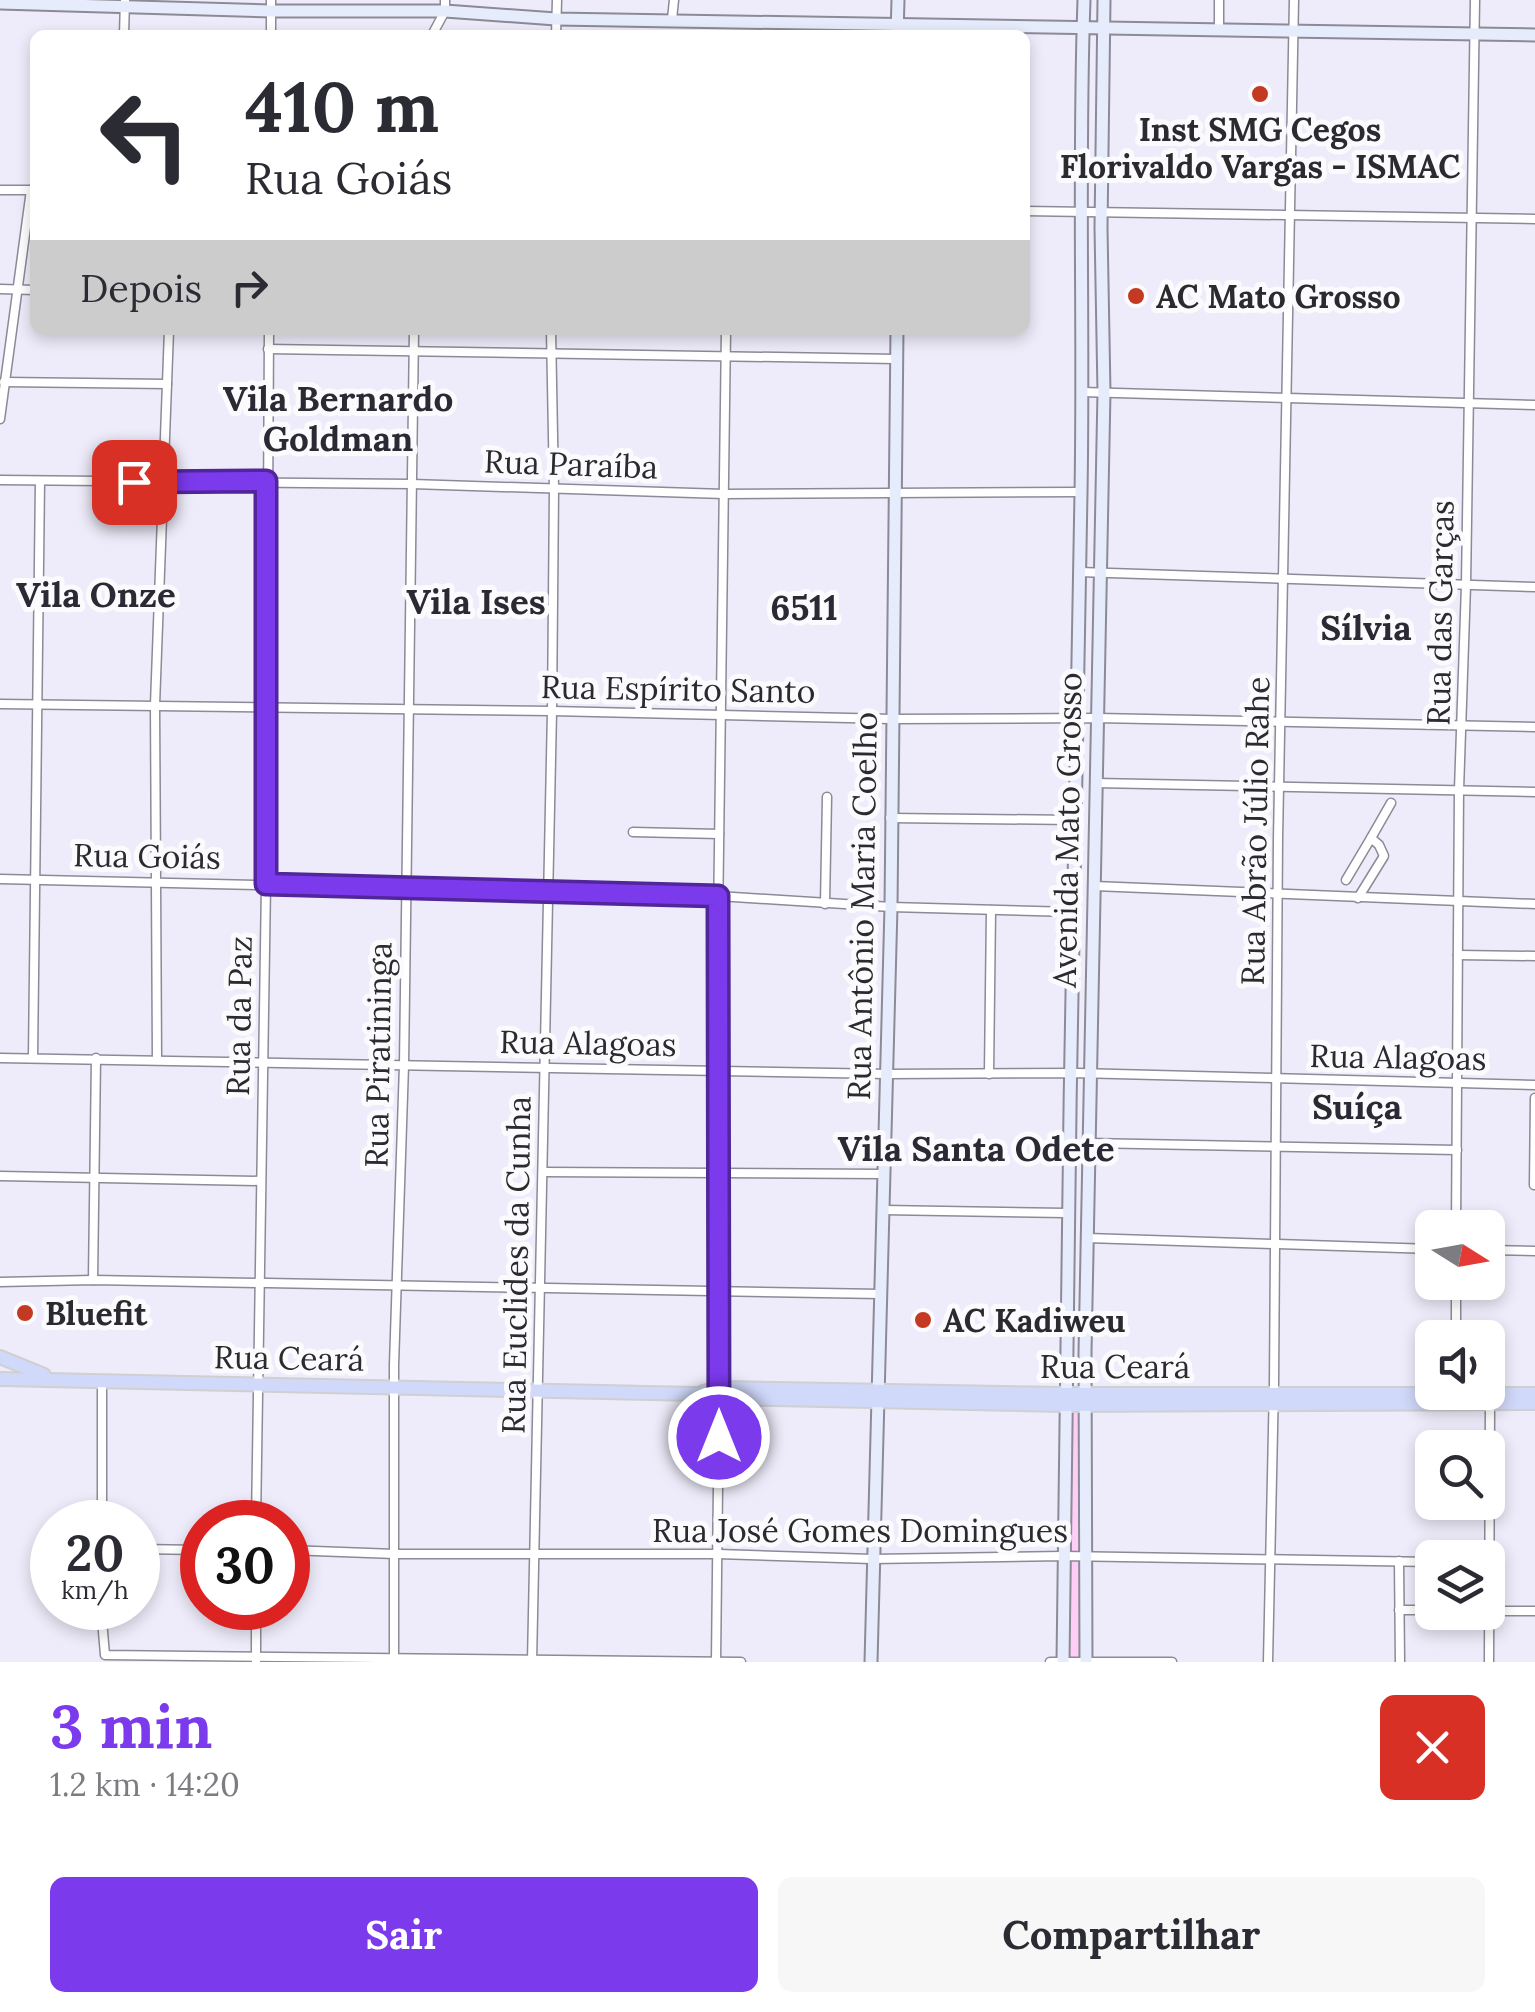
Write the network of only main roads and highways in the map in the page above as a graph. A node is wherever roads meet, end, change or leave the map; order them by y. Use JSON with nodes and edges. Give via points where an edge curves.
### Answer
{"nodes":[{"id":1,"x":898,"y":0,"type":"edge"},
{"id":2,"x":1084,"y":0,"type":"edge"},
{"id":3,"x":1104,"y":0,"type":"edge"},
{"id":4,"x":0,"y":3,"type":"edge"},
{"id":5,"x":125,"y":4,"type":"edge"},
{"id":6,"x":445,"y":5,"type":"edge"},
{"id":7,"x":271,"y":6,"type":"edge"},
{"id":8,"x":1083,"y":27,"type":"junction"},
{"id":9,"x":1104,"y":27,"type":"junction"},
{"id":10,"x":730,"y":28,"type":"edge"},
{"id":11,"x":898,"y":30,"type":"edge"},
{"id":12,"x":1535,"y":34,"type":"edge"},
{"id":13,"x":897,"y":335,"type":"edge"},
{"id":14,"x":1094,"y":892,"type":"junction"},
{"id":15,"x":1073,"y":905,"type":"junction"},
{"id":16,"x":1092,"y":923,"type":"junction"},
{"id":17,"x":1088,"y":1144,"type":"junction"},
{"id":18,"x":1068,"y":1149,"type":"junction"},
{"id":19,"x":1065,"y":1336,"type":"junction"},
{"id":20,"x":1085,"y":1352,"type":"junction"},
{"id":21,"x":0,"y":1357,"type":"edge"},
{"id":22,"x":55,"y":1379,"type":"junction"},
{"id":23,"x":0,"y":1382,"type":"edge"},
{"id":24,"x":1535,"y":1394,"type":"edge"},
{"id":25,"x":880,"y":1396,"type":"junction"},
{"id":26,"x":1415,"y":1397,"type":"edge"},
{"id":27,"x":1505,"y":1397,"type":"edge"},
{"id":28,"x":1085,"y":1399,"type":"junction"},
{"id":29,"x":1065,"y":1400,"type":"junction"},
{"id":30,"x":1505,"y":1400,"type":"edge"},
{"id":31,"x":1535,"y":1403,"type":"edge"},
{"id":32,"x":1086,"y":1661,"type":"edge"},
{"id":33,"x":871,"y":1662,"type":"edge"},
{"id":34,"x":1062,"y":1662,"type":"edge"}],
"edges":[{"from":1,"to":11,"type":"main road"},
{"from":2,"to":8,"type":"main road","name":"Avenida Mato Grosso"},
{"from":3,"to":9,"type":"main road","name":"Avenida Mato Grosso"},
{"from":4,"to":5,"type":"main road"},
{"from":5,"to":7,"type":"main road"},
{"from":6,"to":7,"type":"main road"},
{"from":6,"to":10,"type":"main road","via":[[556,19],[672,19]]},
{"from":8,"to":9,"type":"main road"},
{"from":8,"to":11,"type":"main road"},
{"from":8,"to":15,"type":"main road","name":"Avenida Mato Grosso"},
{"from":9,"to":12,"type":"main road"},
{"from":9,"to":14,"type":"main road","name":"Avenida Mato Grosso"},
{"from":10,"to":11,"type":"main road"},
{"from":13,"to":25,"type":"main road","name":"Rua Antônio Maria Coelho"},
{"from":14,"to":15,"type":"main road"},
{"from":14,"to":16,"type":"main road","name":"Avenida Mato Grosso"},
{"from":15,"to":16,"type":"main road"},
{"from":15,"to":18,"type":"main road","name":"Avenida Mato Grosso"},
{"from":16,"to":17,"type":"main road","name":"Avenida Mato Grosso"},
{"from":17,"to":18,"type":"main road"},
{"from":17,"to":20,"type":"main road","name":"Avenida Mato Grosso"},
{"from":18,"to":19,"type":"main road","name":"Avenida Mato Grosso"},
{"from":19,"to":20,"type":"main road","via":[[1072,1349]]},
{"from":19,"to":29,"type":"main road","name":"Avenida Mato Grosso"},
{"from":20,"to":28,"type":"main road","name":"Avenida Mato Grosso"},
{"from":21,"to":22,"type":"main road"},
{"from":22,"to":23,"type":"main road","name":"Rua Ceará"},
{"from":22,"to":25,"type":"main road","name":"Rua Ceará"},
{"from":24,"to":27,"type":"main road","name":"Rua Ceará"},
{"from":25,"to":29,"type":"main road","name":"Rua Ceará"},
{"from":25,"to":33,"type":"main road","name":"Rua Antônio Maria Coelho"},
{"from":26,"to":28,"type":"main road","name":"Rua Ceará"},
{"from":28,"to":29,"type":"main road","name":"Rua Ceará"},
{"from":28,"to":32,"type":"main road","name":"Avenida Mato Grosso"},
{"from":29,"to":34,"type":"main road","name":"Avenida Mato Grosso"},
{"from":30,"to":31,"type":"main road","name":"Rua Ceará"}]}
